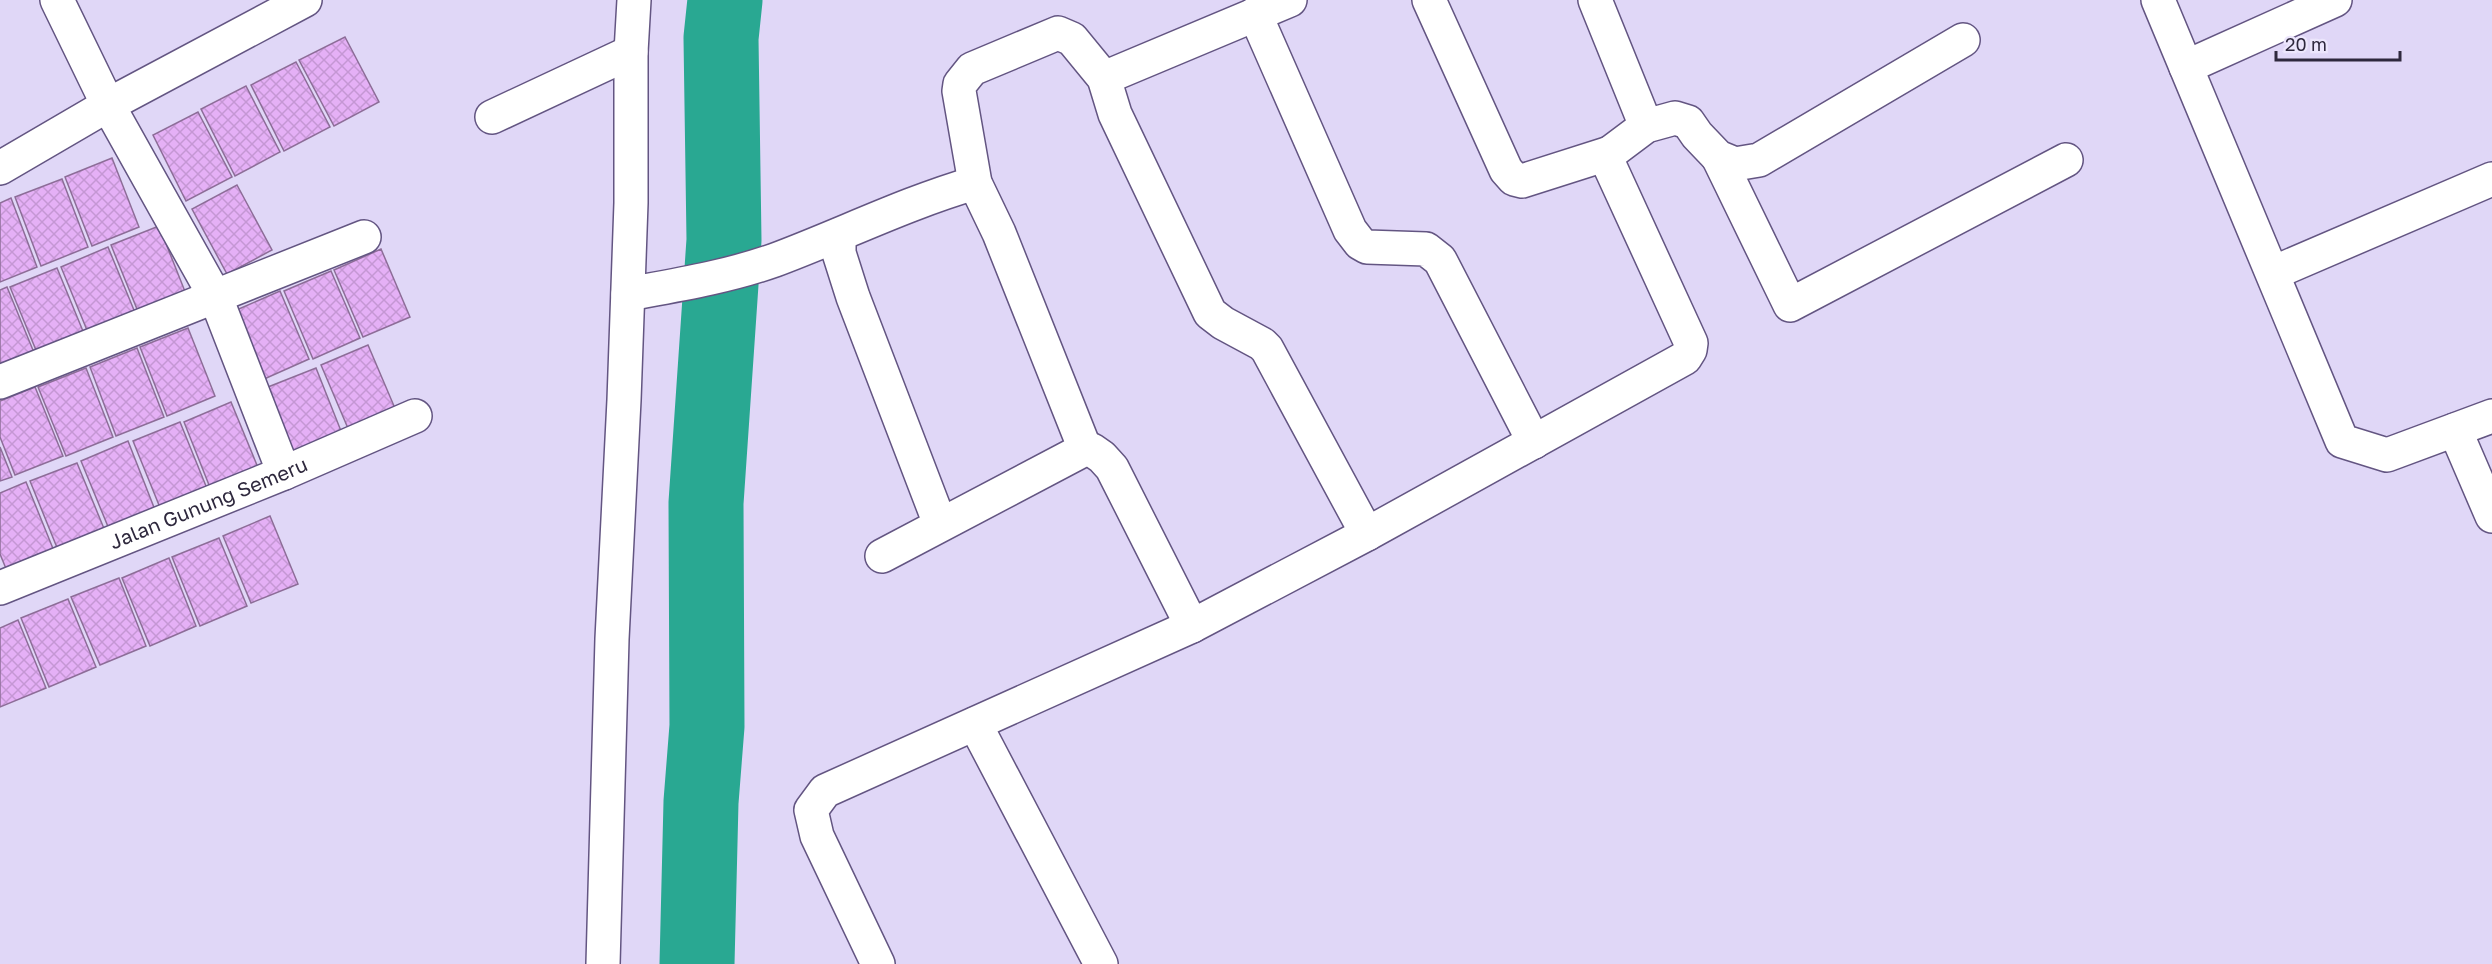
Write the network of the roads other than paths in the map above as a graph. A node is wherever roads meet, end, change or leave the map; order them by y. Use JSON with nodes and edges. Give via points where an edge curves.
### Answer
{"nodes":[{"id":1,"x":57,"y":0,"type":"edge"},
{"id":2,"x":305,"y":0,"type":"edge"},
{"id":3,"x":634,"y":0,"type":"edge"},
{"id":4,"x":1290,"y":0,"type":"edge"},
{"id":5,"x":1429,"y":0,"type":"edge"},
{"id":6,"x":1595,"y":0,"type":"edge"},
{"id":7,"x":2158,"y":0,"type":"edge"},
{"id":8,"x":2335,"y":0,"type":"edge"},
{"id":9,"x":1255,"y":14,"type":"junction"},
{"id":10,"x":1963,"y":40,"type":"dead end"},
{"id":11,"x":632,"y":52,"type":"junction"},
{"id":12,"x":2186,"y":67,"type":"junction"},
{"id":13,"x":1104,"y":78,"type":"junction"},
{"id":14,"x":108,"y":105,"type":"junction"},
{"id":15,"x":492,"y":117,"type":"dead end"},
{"id":16,"x":1646,"y":126,"type":"junction"},
{"id":17,"x":1610,"y":153,"type":"junction"},
{"id":18,"x":1718,"y":157,"type":"junction"},
{"id":19,"x":2066,"y":160,"type":"dead end"},
{"id":20,"x":0,"y":168,"type":"edge"},
{"id":21,"x":2492,"y":179,"type":"edge"},
{"id":22,"x":975,"y":183,"type":"junction"},
{"id":23,"x":838,"y":235,"type":"junction"},
{"id":24,"x":364,"y":237,"type":"dead end"},
{"id":25,"x":2273,"y":273,"type":"junction"},
{"id":26,"x":628,"y":294,"type":"junction"},
{"id":27,"x":216,"y":298,"type":"junction"},
{"id":28,"x":0,"y":382,"type":"edge"},
{"id":29,"x":415,"y":416,"type":"dead end"},
{"id":30,"x":2492,"y":416,"type":"edge"},
{"id":31,"x":2455,"y":430,"type":"junction"},
{"id":32,"x":1534,"y":442,"type":"junction"},
{"id":33,"x":1085,"y":449,"type":"junction"},
{"id":34,"x":284,"y":472,"type":"junction"},
{"id":35,"x":2492,"y":516,"type":"edge"},
{"id":36,"x":940,"y":524,"type":"junction"},
{"id":37,"x":1367,"y":534,"type":"junction"},
{"id":38,"x":882,"y":556,"type":"dead end"},
{"id":39,"x":0,"y":588,"type":"edge"},
{"id":40,"x":1192,"y":626,"type":"junction"},
{"id":41,"x":975,"y":724,"type":"junction"},
{"id":42,"x":603,"y":964,"type":"edge"},
{"id":43,"x":878,"y":964,"type":"edge"},
{"id":44,"x":1101,"y":964,"type":"edge"}],
"edges":[{"from":1,"to":14,"type":"street"},
{"from":2,"to":14,"type":"street"},
{"from":3,"to":11,"type":"street"},
{"from":4,"to":9,"type":"street"},
{"from":5,"to":17,"type":"street","via":[[1506,170],[1514,179],[1522,181]]},
{"from":6,"to":16,"type":"street"},
{"from":7,"to":12,"type":"street"},
{"from":8,"to":12,"type":"street"},
{"from":9,"to":13,"type":"street"},
{"from":9,"to":32,"type":"street","via":[[1350,230],[1366,247],[1426,249],[1440,260]]},
{"from":10,"to":18,"type":"street","via":[[1759,160],[1735,164]]},
{"from":11,"to":15,"type":"street"},
{"from":11,"to":26,"type":"street"},
{"from":12,"to":25,"type":"street"},
{"from":13,"to":22,"type":"street","via":[[1072,39],[1058,33],[972,69],[959,91]]},
{"from":13,"to":37,"type":"street","via":[[1115,114],[1210,313],[1267,349]]},
{"from":14,"to":20,"type":"street"},
{"from":14,"to":27,"type":"street"},
{"from":16,"to":17,"type":"street"},
{"from":16,"to":18,"type":"street","via":[[1675,118],[1688,122]]},
{"from":17,"to":32,"type":"street","via":[[1607,160],[1691,343],[1690,350],[1685,358]]},
{"from":18,"to":19,"type":"street","via":[[1790,305]]},
{"from":21,"to":25,"type":"street"},
{"from":22,"to":23,"type":"street","via":[[933,195]]},
{"from":22,"to":33,"type":"street","via":[[999,233]]},
{"from":23,"to":26,"type":"street","via":[[772,261]]},
{"from":23,"to":36,"type":"street","via":[[839,253],[853,297]]},
{"from":24,"to":27,"type":"street"},
{"from":25,"to":31,"type":"street","via":[[2342,441],[2387,455]]},
{"from":26,"to":42,"type":"street","via":[[612,639]]},
{"from":27,"to":28,"type":"street"},
{"from":27,"to":34,"type":"street"},
{"from":29,"to":34,"type":"street","name":"Jalan Gunung Semeru"},
{"from":30,"to":31,"type":"street"},
{"from":31,"to":35,"type":"street"},
{"from":32,"to":37,"type":"street"},
{"from":33,"to":36,"type":"street"},
{"from":33,"to":40,"type":"street","via":[[1102,457],[1112,468]]},
{"from":34,"to":39,"type":"street","name":"Jalan Gunung Semeru"},
{"from":36,"to":38,"type":"street"},
{"from":37,"to":40,"type":"street"},
{"from":40,"to":41,"type":"street"},
{"from":41,"to":43,"type":"street","via":[[825,791],[811,810],[816,836]]},
{"from":41,"to":44,"type":"street"}]}
